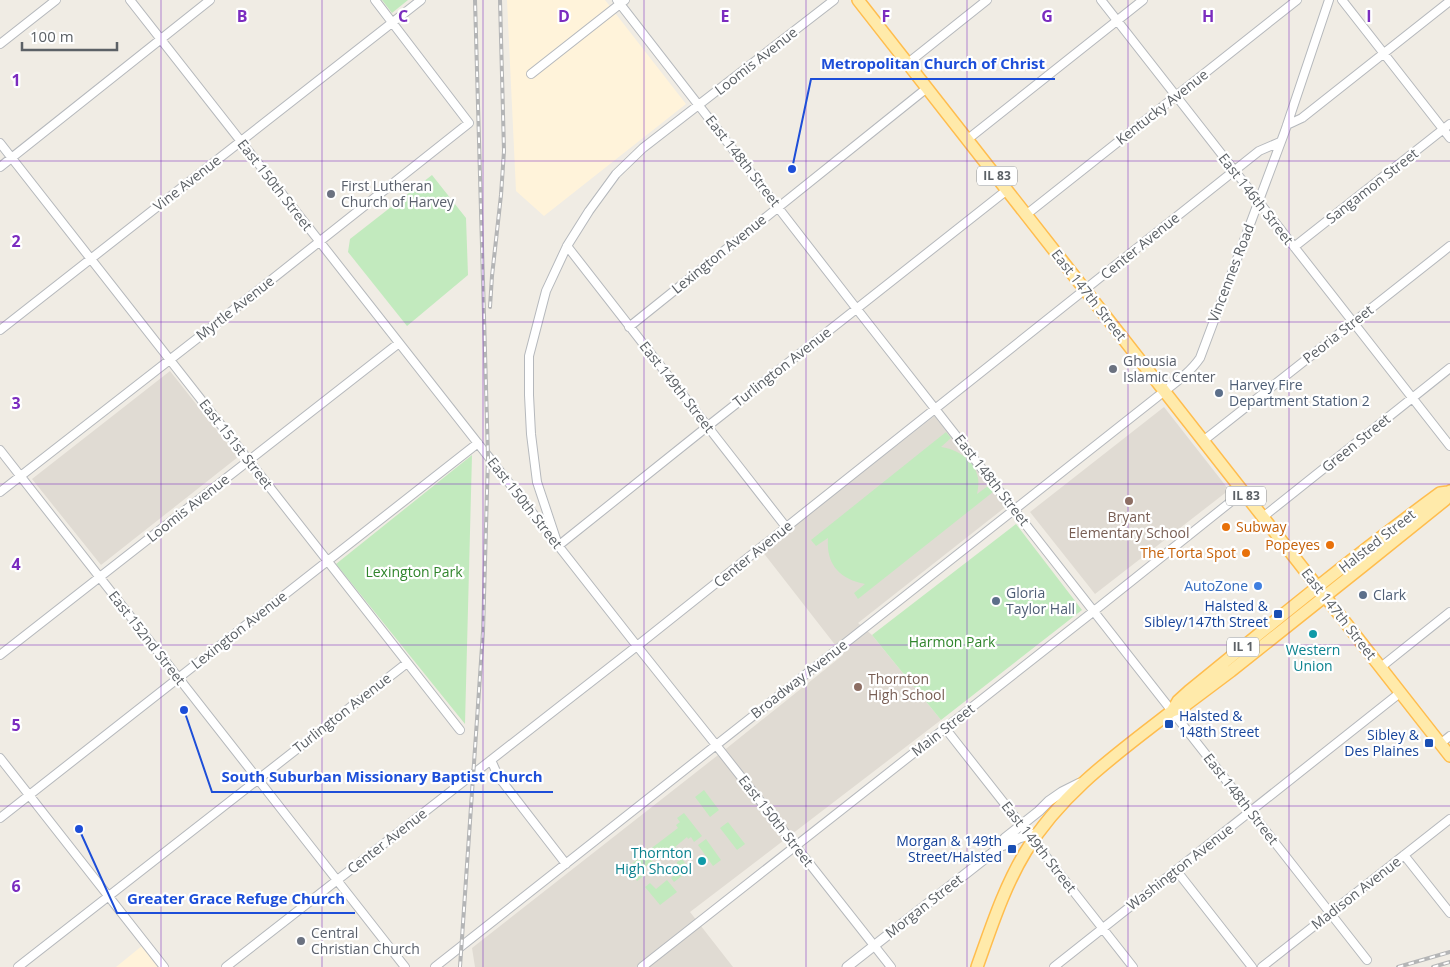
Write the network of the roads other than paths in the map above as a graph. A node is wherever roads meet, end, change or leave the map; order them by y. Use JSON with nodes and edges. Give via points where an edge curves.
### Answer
{"nodes":[{"id":1,"x":56,"y":0,"type":"edge"},
{"id":2,"x":130,"y":0,"type":"edge"},
{"id":3,"x":210,"y":0,"type":"edge"},
{"id":4,"x":375,"y":0,"type":"edge"},
{"id":5,"x":421,"y":0,"type":"edge"},
{"id":6,"x":834,"y":0,"type":"edge"},
{"id":7,"x":858,"y":0,"type":"edge"},
{"id":8,"x":986,"y":0,"type":"edge"},
{"id":9,"x":1101,"y":0,"type":"edge"},
{"id":10,"x":1143,"y":0,"type":"edge"},
{"id":11,"x":1297,"y":0,"type":"edge"},
{"id":12,"x":1329,"y":0,"type":"edge"},
{"id":13,"x":1342,"y":0,"type":"edge"},
{"id":14,"x":621,"y":1,"type":"edge"},
{"id":15,"x":1450,"y":1,"type":"edge"},
{"id":16,"x":1117,"y":20,"type":"junction"},
{"id":17,"x":392,"y":23,"type":"junction"},
{"id":18,"x":160,"y":39,"type":"junction"},
{"id":19,"x":0,"y":44,"type":"edge"},
{"id":20,"x":1384,"y":53,"type":"junction"},
{"id":21,"x":908,"y":63,"type":"junction"},
{"id":22,"x":531,"y":74,"type":"dead end"},
{"id":23,"x":927,"y":88,"type":"junction"},
{"id":24,"x":1176,"y":96,"type":"junction"},
{"id":25,"x":700,"y":105,"type":"junction"},
{"id":26,"x":1287,"y":124,"type":"junction"},
{"id":27,"x":1447,"y":127,"type":"edge"},
{"id":28,"x":1450,"y":138,"type":"edge"},
{"id":29,"x":968,"y":139,"type":"junction"},
{"id":30,"x":241,"y":141,"type":"junction"},
{"id":31,"x":1280,"y":142,"type":"junction"},
{"id":32,"x":0,"y":143,"type":"edge"},
{"id":33,"x":12,"y":158,"type":"junction"},
{"id":34,"x":0,"y":167,"type":"edge"},
{"id":35,"x":1234,"y":171,"type":"junction"},
{"id":36,"x":1007,"y":190,"type":"junction"},
{"id":37,"x":1258,"y":202,"type":"junction"},
{"id":38,"x":779,"y":207,"type":"junction"},
{"id":39,"x":1027,"y":214,"type":"junction"},
{"id":40,"x":320,"y":242,"type":"junction"},
{"id":41,"x":567,"y":246,"type":"junction"},
{"id":42,"x":1450,"y":246,"type":"edge"},
{"id":43,"x":1294,"y":247,"type":"junction"},
{"id":44,"x":90,"y":259,"type":"junction"},
{"id":45,"x":1085,"y":289,"type":"junction"},
{"id":46,"x":856,"y":308,"type":"junction"},
{"id":47,"x":1353,"y":322,"type":"junction"},
{"id":48,"x":629,"y":326,"type":"junction"},
{"id":49,"x":0,"y":330,"type":"edge"},
{"id":50,"x":399,"y":343,"type":"junction"},
{"id":51,"x":169,"y":360,"type":"junction"},
{"id":52,"x":1450,"y":368,"type":"edge"},
{"id":53,"x":1164,"y":392,"type":"junction"},
{"id":54,"x":1412,"y":397,"type":"junction"},
{"id":55,"x":936,"y":408,"type":"junction"},
{"id":56,"x":708,"y":426,"type":"junction"},
{"id":57,"x":1203,"y":441,"type":"junction"},
{"id":58,"x":478,"y":443,"type":"junction"},
{"id":59,"x":1450,"y":446,"type":"edge"},
{"id":60,"x":0,"y":450,"type":"edge"},
{"id":61,"x":248,"y":461,"type":"junction"},
{"id":62,"x":20,"y":476,"type":"junction"},
{"id":63,"x":1449,"y":491,"type":"edge"},
{"id":64,"x":0,"y":492,"type":"edge"},
{"id":65,"x":1243,"y":492,"type":"junction"},
{"id":66,"x":1015,"y":509,"type":"junction"},
{"id":67,"x":1263,"y":517,"type":"junction"},
{"id":68,"x":786,"y":527,"type":"junction"},
{"id":69,"x":558,"y":546,"type":"junction"},
{"id":70,"x":327,"y":561,"type":"junction"},
{"id":71,"x":100,"y":577,"type":"junction"},
{"id":72,"x":1321,"y":592,"type":"junction"},
{"id":73,"x":1094,"y":611,"type":"junction"},
{"id":74,"x":1450,"y":612,"type":"edge"},
{"id":75,"x":637,"y":646,"type":"junction"},
{"id":76,"x":0,"y":655,"type":"edge"},
{"id":77,"x":407,"y":663,"type":"junction"},
{"id":78,"x":1381,"y":667,"type":"junction"},
{"id":79,"x":178,"y":677,"type":"junction"},
{"id":80,"x":1401,"y":692,"type":"junction"},
{"id":81,"x":1172,"y":711,"type":"junction"},
{"id":82,"x":945,"y":728,"type":"junction"},
{"id":83,"x":460,"y":730,"type":"dead end"},
{"id":84,"x":1450,"y":736,"type":"edge"},
{"id":85,"x":1440,"y":744,"type":"junction"},
{"id":86,"x":716,"y":745,"type":"junction"},
{"id":87,"x":1450,"y":756,"type":"edge"},
{"id":88,"x":0,"y":758,"type":"edge"},
{"id":89,"x":491,"y":760,"type":"junction"},
{"id":90,"x":258,"y":779,"type":"junction"},
{"id":91,"x":1084,"y":781,"type":"junction"},
{"id":92,"x":29,"y":795,"type":"junction"},
{"id":93,"x":1250,"y":811,"type":"junction"},
{"id":94,"x":0,"y":818,"type":"edge"},
{"id":95,"x":1450,"y":819,"type":"edge"},
{"id":96,"x":1021,"y":825,"type":"junction"},
{"id":97,"x":1033,"y":836,"type":"junction"},
{"id":98,"x":796,"y":846,"type":"junction"},
{"id":99,"x":1001,"y":846,"type":"junction"},
{"id":100,"x":1404,"y":855,"type":"junction"},
{"id":101,"x":566,"y":864,"type":"junction"},
{"id":102,"x":1176,"y":870,"type":"junction"},
{"id":103,"x":337,"y":880,"type":"junction"},
{"id":104,"x":108,"y":896,"type":"junction"},
{"id":105,"x":1330,"y":913,"type":"junction"},
{"id":106,"x":1450,"y":913,"type":"edge"},
{"id":107,"x":1103,"y":928,"type":"junction"},
{"id":108,"x":874,"y":946,"type":"junction"},
{"id":109,"x":1367,"y":960,"type":"dead end"},
{"id":110,"x":645,"y":966,"type":"edge"},
{"id":111,"x":18,"y":967,"type":"edge"},
{"id":112,"x":164,"y":967,"type":"edge"},
{"id":113,"x":226,"y":967,"type":"edge"},
{"id":114,"x":405,"y":967,"type":"edge"},
{"id":115,"x":434,"y":967,"type":"edge"},
{"id":116,"x":848,"y":967,"type":"edge"},
{"id":117,"x":891,"y":967,"type":"edge"},
{"id":118,"x":977,"y":967,"type":"edge"},
{"id":119,"x":1054,"y":967,"type":"edge"},
{"id":120,"x":1133,"y":967,"type":"edge"},
{"id":121,"x":1252,"y":967,"type":"edge"},
{"id":122,"x":1262,"y":967,"type":"edge"}],
"edges":[{"from":1,"to":19,"type":"street"},
{"from":2,"to":18,"type":"street","name":"East 150th Street"},
{"from":3,"to":18,"type":"street"},
{"from":4,"to":17,"type":"street"},
{"from":5,"to":17,"type":"street","name":"Vine Avenue"},
{"from":6,"to":25,"type":"street","name":"Loomis Avenue"},
{"from":7,"to":21,"type":"main road","name":"East 147th Street","number":"IL 83"},
{"from":8,"to":21,"type":"street"},
{"from":9,"to":16,"type":"street","name":"East 146th Street"},
{"from":10,"to":16,"type":"street"},
{"from":11,"to":24,"type":"street","name":"Kentucky Avenue"},
{"from":12,"to":26,"type":"street","name":"Vincennes Road"},
{"from":13,"to":20,"type":"street"},
{"from":14,"to":22,"type":"street"},
{"from":14,"to":25,"type":"street","name":"East 148th Street"},
{"from":15,"to":20,"type":"street"},
{"from":16,"to":24,"type":"street","name":"East 146th Street"},
{"from":16,"to":29,"type":"street"},
{"from":17,"to":30,"type":"street","name":"Vine Avenue"},
{"from":17,"to":40,"type":"street","name":"Myrtle Avenue","via":[[469,123]]},
{"from":18,"to":30,"type":"street","name":"East 150th Street"},
{"from":18,"to":33,"type":"street"},
{"from":20,"to":26,"type":"street","via":[[1302,118]]},
{"from":20,"to":27,"type":"street"},
{"from":21,"to":23,"type":"main road","name":"East 147th Street","number":"IL 83"},
{"from":23,"to":29,"type":"main road","name":"East 147th Street","number":"IL 83"},
{"from":23,"to":38,"type":"street","name":"Lexington Avenue"},
{"from":24,"to":35,"type":"street","name":"East 146th Street"},
{"from":24,"to":39,"type":"street","name":"Kentucky Avenue"},
{"from":25,"to":38,"type":"street","name":"East 148th Street"},
{"from":25,"to":41,"type":"street","name":"Loomis Avenue","via":[[643,148],[616,174]]},
{"from":26,"to":31,"type":"street","name":"Vincennes Road"},
{"from":27,"to":28,"type":"street"},
{"from":27,"to":43,"type":"street","name":"Sangamon Street"},
{"from":29,"to":36,"type":"main road","name":"East 147th Street","number":"IL 83"},
{"from":30,"to":40,"type":"street","name":"East 150th Street"},
{"from":30,"to":44,"type":"street","name":"Vine Avenue"},
{"from":31,"to":35,"type":"street","name":"Center Avenue","via":[[1259,151]]},
{"from":31,"to":37,"type":"street","name":"Vincennes Road"},
{"from":32,"to":33,"type":"street","name":"East 151st Street"},
{"from":33,"to":34,"type":"street"},
{"from":33,"to":44,"type":"street","name":"East 151st Street"},
{"from":35,"to":37,"type":"street","name":"East 146th Street"},
{"from":35,"to":45,"type":"street","name":"Center Avenue"},
{"from":36,"to":39,"type":"main road","name":"East 147th Street","number":"IL 83"},
{"from":36,"to":46,"type":"street","name":"Turlington Avenue"},
{"from":37,"to":43,"type":"street","name":"East 146th Street"},
{"from":37,"to":53,"type":"street","name":"Vincennes Road","via":[[1200,358]]},
{"from":38,"to":46,"type":"street","name":"East 148th Street"},
{"from":38,"to":48,"type":"street","name":"Lexington Avenue"},
{"from":39,"to":45,"type":"main road","name":"East 147th Street","number":"IL 83"},
{"from":40,"to":50,"type":"street","name":"East 150th Street"},
{"from":40,"to":51,"type":"street","name":"Myrtle Avenue"},
{"from":41,"to":48,"type":"street","name":"East 149th Street"},
{"from":41,"to":69,"type":"street","name":"Loomis Avenue","via":[[546,291],[529,356],[530,434],[537,482]]},
{"from":42,"to":47,"type":"street","name":"Peoria Street"},
{"from":43,"to":47,"type":"street","name":"East 146th Street"},
{"from":44,"to":49,"type":"street","name":"Vine Avenue"},
{"from":44,"to":51,"type":"street","name":"East 151st Street"},
{"from":45,"to":53,"type":"main road","name":"East 147th Street","number":"IL 83"},
{"from":45,"to":55,"type":"street","name":"Center Avenue"},
{"from":46,"to":55,"type":"street","name":"East 148th Street"},
{"from":46,"to":56,"type":"street","name":"Turlington Avenue"},
{"from":47,"to":54,"type":"street","name":"East 146th Street"},
{"from":47,"to":57,"type":"street","name":"Peoria Street"},
{"from":48,"to":56,"type":"street","name":"East 149th Street"},
{"from":50,"to":58,"type":"street","name":"East 150th Street"},
{"from":50,"to":61,"type":"street","name":"Loomis Avenue"},
{"from":51,"to":61,"type":"street","name":"East 151st Street"},
{"from":51,"to":62,"type":"street","name":"Myrtle Avenue"},
{"from":52,"to":54,"type":"street","name":"Green Street"},
{"from":53,"to":57,"type":"main road","name":"East 147th Street","number":"IL 83"},
{"from":53,"to":66,"type":"street","name":"Broadway Avenue"},
{"from":54,"to":59,"type":"street","name":"East 146th Street"},
{"from":54,"to":67,"type":"street","name":"Green Street"},
{"from":55,"to":66,"type":"street","name":"East 148th Street"},
{"from":55,"to":68,"type":"street","name":"Center Avenue"},
{"from":56,"to":68,"type":"street","name":"East 149th Street"},
{"from":56,"to":69,"type":"street","name":"Turlington Avenue"},
{"from":57,"to":65,"type":"main road","name":"East 147th Street","number":"IL 83"},
{"from":58,"to":69,"type":"street","name":"East 150th Street"},
{"from":58,"to":70,"type":"street","name":"Lexington Avenue"},
{"from":60,"to":62,"type":"street","name":"East 152nd Street"},
{"from":61,"to":70,"type":"street","name":"East 151st Street"},
{"from":61,"to":71,"type":"street","name":"Loomis Avenue"},
{"from":62,"to":64,"type":"street","name":"Myrtle Avenue"},
{"from":62,"to":71,"type":"street","name":"East 152nd Street"},
{"from":63,"to":72,"type":"main road","name":"Halsted Street","number":"IL 1","via":[[1445,500],[1407,532]]},
{"from":65,"to":67,"type":"main road","name":"East 147th Street","number":"IL 83"},
{"from":65,"to":73,"type":"street","name":"Main Street"},
{"from":66,"to":73,"type":"street","name":"East 148th Street"},
{"from":66,"to":86,"type":"street","name":"Broadway Avenue"},
{"from":67,"to":72,"type":"main road","name":"East 147th Street","number":"IL 83"},
{"from":68,"to":75,"type":"street","name":"Center Avenue"},
{"from":69,"to":75,"type":"street","name":"East 150th Street"},
{"from":70,"to":77,"type":"street","name":"East 151st Street"},
{"from":70,"to":79,"type":"street","name":"Lexington Avenue"},
{"from":71,"to":76,"type":"street","name":"Loomis Avenue"},
{"from":71,"to":79,"type":"street","name":"East 152nd Street"},
{"from":72,"to":78,"type":"main road","name":"East 147th Street","number":"IL 83"},
{"from":72,"to":81,"type":"main road","name":"Halsted Street","number":"IL 1","via":[[1241,663],[1183,707]]},
{"from":73,"to":81,"type":"street","name":"East 148th Street"},
{"from":73,"to":82,"type":"street","name":"Main Street"},
{"from":74,"to":78,"type":"street"},
{"from":75,"to":86,"type":"street","name":"East 150th Street"},
{"from":75,"to":89,"type":"street","name":"Center Avenue"},
{"from":77,"to":83,"type":"street","name":"East 151st Street"},
{"from":77,"to":90,"type":"street","name":"Turlington Avenue"},
{"from":78,"to":80,"type":"main road","name":"East 147th Street","number":"IL 83"},
{"from":79,"to":90,"type":"street","name":"East 152nd Street"},
{"from":79,"to":92,"type":"street","name":"Lexington Avenue"},
{"from":80,"to":85,"type":"main road","name":"East 147th Street","number":"IL 83"},
{"from":80,"to":93,"type":"street","name":"Washington Avenue"},
{"from":81,"to":91,"type":"main road","name":"Halsted Street","number":"IL 1"},
{"from":81,"to":93,"type":"street","name":"East 148th Street"},
{"from":82,"to":96,"type":"street","name":"East 149th Street"},
{"from":82,"to":98,"type":"street","name":"Main Street"},
{"from":84,"to":85,"type":"street"},
{"from":85,"to":87,"type":"main road","name":"East 147th Street","number":"IL 83"},
{"from":86,"to":98,"type":"street","name":"East 150th Street"},
{"from":86,"to":101,"type":"street","name":"Broadway Avenue"},
{"from":88,"to":92,"type":"street"},
{"from":89,"to":101,"type":"street","via":[[498,776]]},
{"from":89,"to":103,"type":"street","name":"Center Avenue"},
{"from":90,"to":103,"type":"street","name":"East 152nd Street"},
{"from":90,"to":104,"type":"street","name":"Turlington Avenue"},
{"from":91,"to":96,"type":"street","name":"Morgan Street","via":[[1062,792]]},
{"from":91,"to":97,"type":"main road","name":"Halsted Street","number":"IL 1"},
{"from":92,"to":94,"type":"street","name":"Lexington Avenue"},
{"from":92,"to":104,"type":"street"},
{"from":93,"to":102,"type":"street","name":"Washington Avenue"},
{"from":93,"to":105,"type":"street","name":"East 148th Street"},
{"from":95,"to":100,"type":"street","name":"Madison Avenue"},
{"from":96,"to":97,"type":"street","name":"East 149th Street"},
{"from":96,"to":99,"type":"street","name":"Morgan Street","via":[[1005,838]]},
{"from":97,"to":99,"type":"street","name":"Morgan Street","via":[[1015,839]]},
{"from":97,"to":107,"type":"street","name":"East 149th Street"},
{"from":97,"to":118,"type":"main road","name":"Halsted Street","number":"IL 1","via":[[1009,884]]},
{"from":98,"to":108,"type":"street","name":"East 150th Street"},
{"from":98,"to":110,"type":"street","name":"Main Street"},
{"from":99,"to":108,"type":"street","name":"Morgan Street"},
{"from":100,"to":105,"type":"street","name":"Madison Avenue"},
{"from":100,"to":106,"type":"street"},
{"from":101,"to":115,"type":"street","name":"Broadway Avenue"},
{"from":102,"to":107,"type":"street","name":"Washington Avenue"},
{"from":102,"to":121,"type":"street"},
{"from":103,"to":113,"type":"street","name":"Center Avenue"},
{"from":103,"to":114,"type":"street","name":"East 152nd Street"},
{"from":104,"to":111,"type":"street","name":"Turlington Avenue"},
{"from":104,"to":112,"type":"street"},
{"from":105,"to":109,"type":"street","name":"East 148th Street"},
{"from":105,"to":122,"type":"street","name":"Madison Avenue"},
{"from":107,"to":119,"type":"street","name":"Washington Avenue"},
{"from":107,"to":120,"type":"street","name":"East 149th Street"},
{"from":108,"to":116,"type":"street","name":"Morgan Street"},
{"from":108,"to":117,"type":"street","name":"East 150th Street"}]}
